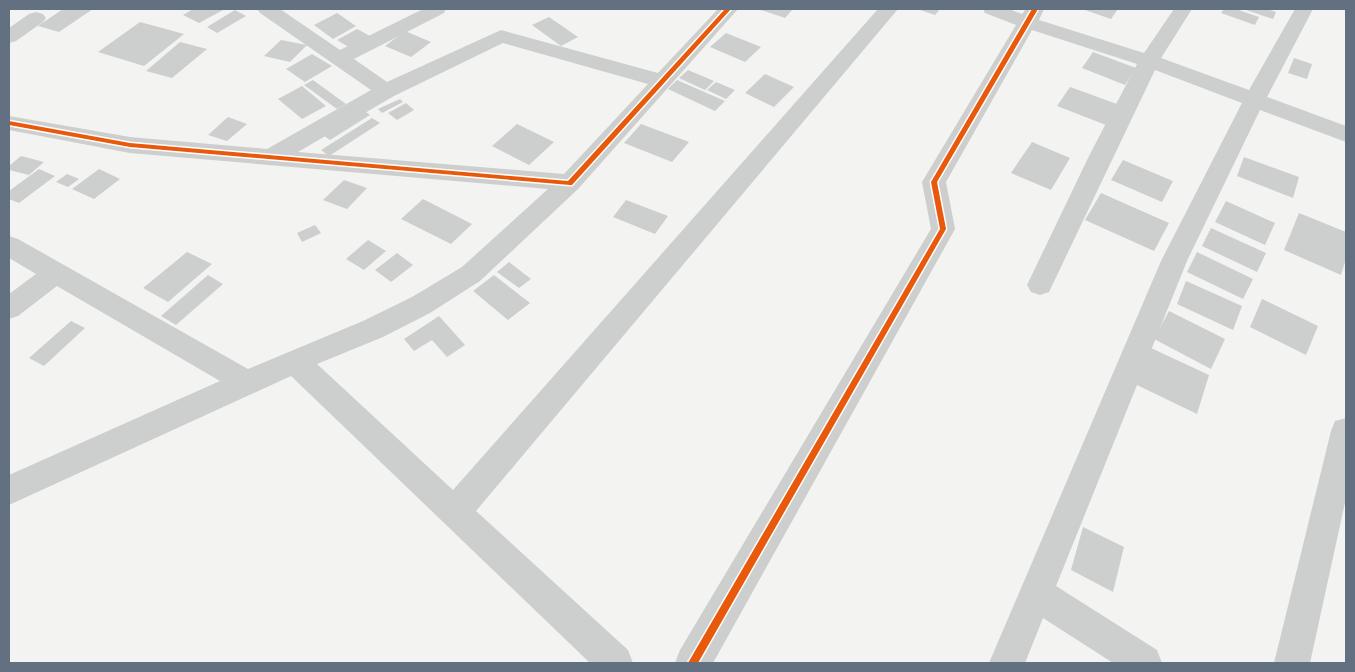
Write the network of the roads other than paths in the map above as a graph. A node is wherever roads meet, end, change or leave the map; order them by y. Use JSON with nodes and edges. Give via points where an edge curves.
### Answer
{"nodes":[{"id":1,"x":267,"y":9,"type":"edge"},
{"id":2,"x":437,"y":9,"type":"edge"},
{"id":3,"x":728,"y":9,"type":"edge"},
{"id":4,"x":888,"y":9,"type":"edge"},
{"id":5,"x":992,"y":9,"type":"edge"},
{"id":6,"x":1183,"y":9,"type":"edge"},
{"id":7,"x":1304,"y":9,"type":"edge"},
{"id":8,"x":1030,"y":16,"type":"edge"},
{"id":9,"x":36,"y":18,"type":"dead end"},
{"id":10,"x":9,"y":37,"type":"edge"},
{"id":11,"x":339,"y":58,"type":"junction"},
{"id":12,"x":1150,"y":61,"type":"junction"},
{"id":13,"x":662,"y":81,"type":"junction"},
{"id":14,"x":386,"y":91,"type":"junction"},
{"id":15,"x":1255,"y":99,"type":"junction"},
{"id":16,"x":9,"y":123,"type":"edge"},
{"id":17,"x":1346,"y":134,"type":"edge"},
{"id":18,"x":273,"y":156,"type":"junction"},
{"id":19,"x":570,"y":183,"type":"junction"},
{"id":20,"x":9,"y":246,"type":"edge"},
{"id":21,"x":56,"y":273,"type":"junction"},
{"id":22,"x":1040,"y":285,"type":"dead end"},
{"id":23,"x":9,"y":308,"type":"edge"},
{"id":24,"x":294,"y":361,"type":"junction"},
{"id":25,"x":248,"y":382,"type":"junction"},
{"id":26,"x":1346,"y":431,"type":"edge"},
{"id":27,"x":9,"y":490,"type":"edge"},
{"id":28,"x":454,"y":512,"type":"junction"},
{"id":29,"x":1036,"y":593,"type":"junction"},
{"id":30,"x":615,"y":663,"type":"edge"},
{"id":31,"x":693,"y":663,"type":"edge"},
{"id":32,"x":1007,"y":663,"type":"edge"},
{"id":33,"x":1144,"y":663,"type":"edge"},
{"id":34,"x":1292,"y":663,"type":"edge"}],
"edges":[{"from":1,"to":11,"type":"street"},
{"from":2,"to":11,"type":"street"},
{"from":3,"to":13,"type":"street"},
{"from":4,"to":28,"type":"street"},
{"from":5,"to":8,"type":"street"},
{"from":6,"to":12,"type":"street"},
{"from":7,"to":15,"type":"street"},
{"from":8,"to":12,"type":"street"},
{"from":8,"to":31,"type":"street","via":[[934,182],[943,229]]},
{"from":9,"to":10,"type":"street"},
{"from":11,"to":14,"type":"street"},
{"from":12,"to":15,"type":"street"},
{"from":12,"to":22,"type":"street"},
{"from":13,"to":14,"type":"street","via":[[501,36]]},
{"from":13,"to":19,"type":"street"},
{"from":14,"to":18,"type":"street"},
{"from":15,"to":17,"type":"street"},
{"from":15,"to":29,"type":"street","via":[[1174,261]]},
{"from":16,"to":18,"type":"street","via":[[130,145]]},
{"from":18,"to":19,"type":"street"},
{"from":19,"to":24,"type":"street","via":[[471,274],[422,306]]},
{"from":20,"to":21,"type":"street"},
{"from":21,"to":23,"type":"street"},
{"from":21,"to":25,"type":"street"},
{"from":24,"to":25,"type":"street"},
{"from":24,"to":28,"type":"street"},
{"from":25,"to":27,"type":"street"},
{"from":26,"to":34,"type":"street"},
{"from":28,"to":30,"type":"street"},
{"from":29,"to":32,"type":"street"},
{"from":29,"to":33,"type":"street"}]}
